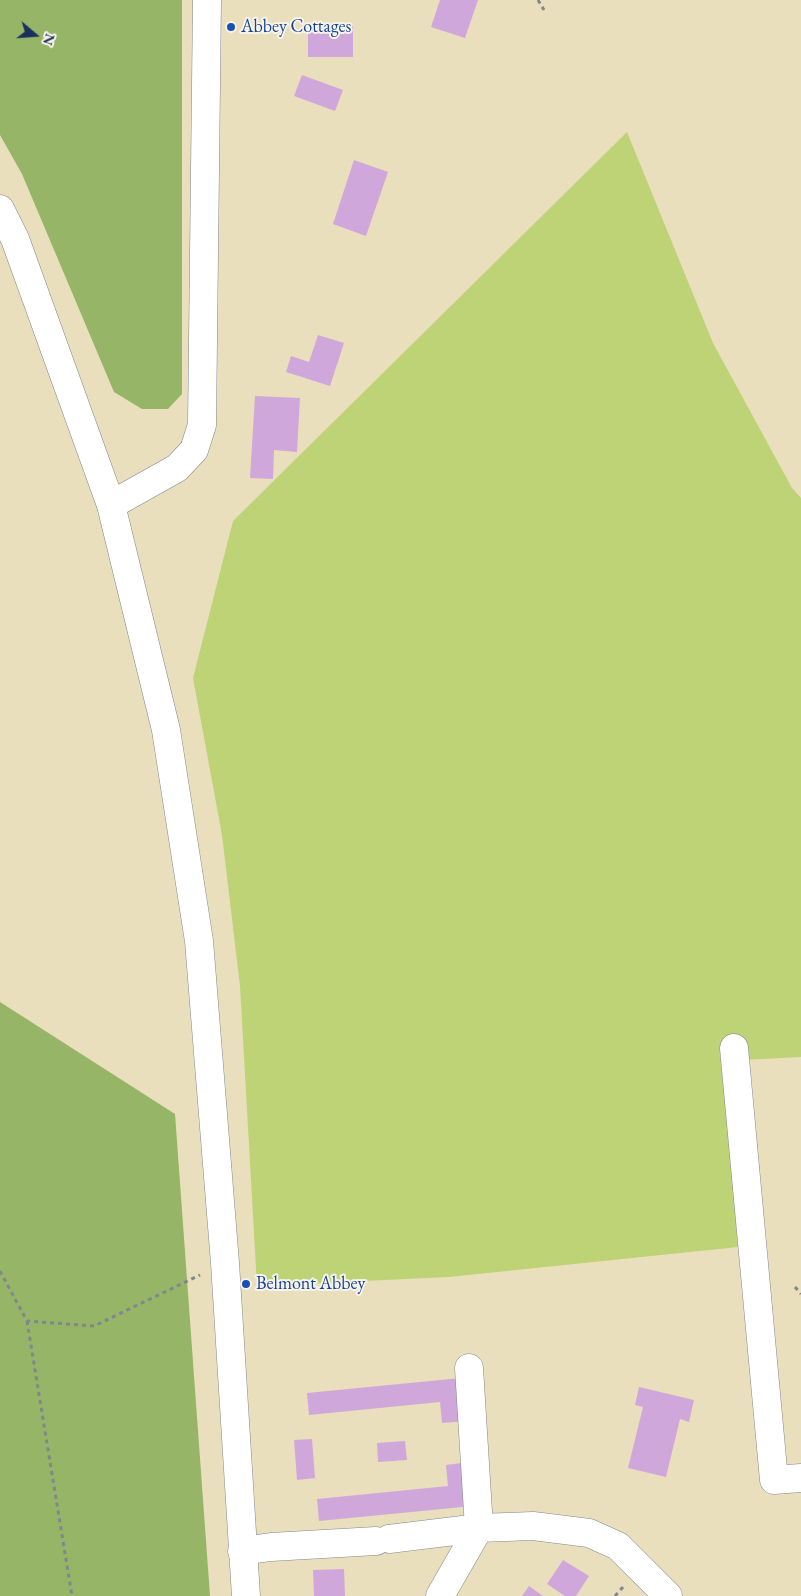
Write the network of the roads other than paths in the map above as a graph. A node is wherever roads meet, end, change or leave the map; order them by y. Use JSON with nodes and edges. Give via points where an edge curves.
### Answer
{"nodes":[{"id":1,"x":207,"y":0,"type":"edge"},
{"id":2,"x":0,"y":208,"type":"edge"},
{"id":3,"x":111,"y":505,"type":"junction"},
{"id":4,"x":734,"y":1048,"type":"dead end"},
{"id":5,"x":469,"y":1368,"type":"dead end"},
{"id":6,"x":801,"y":1478,"type":"edge"},
{"id":7,"x":479,"y":1528,"type":"junction"},
{"id":8,"x":242,"y":1551,"type":"junction"},
{"id":9,"x":246,"y":1596,"type":"edge"},
{"id":10,"x":440,"y":1596,"type":"edge"},
{"id":11,"x":668,"y":1596,"type":"edge"}],
"edges":[{"from":1,"to":3,"type":"main road","via":[[202,424],[194,450],[177,468]]},
{"from":2,"to":3,"type":"main road","via":[[15,240]]},
{"from":3,"to":8,"type":"main road","via":[[166,730],[199,941],[225,1263]]},
{"from":4,"to":6,"type":"main road","via":[[774,1480]]},
{"from":5,"to":7,"type":"main road"},
{"from":7,"to":8,"type":"main road","via":[[382,1540]]},
{"from":7,"to":10,"type":"main road"},
{"from":7,"to":11,"type":"main road","via":[[532,1526],[588,1533],[618,1546]]},
{"from":8,"to":9,"type":"main road"}]}
